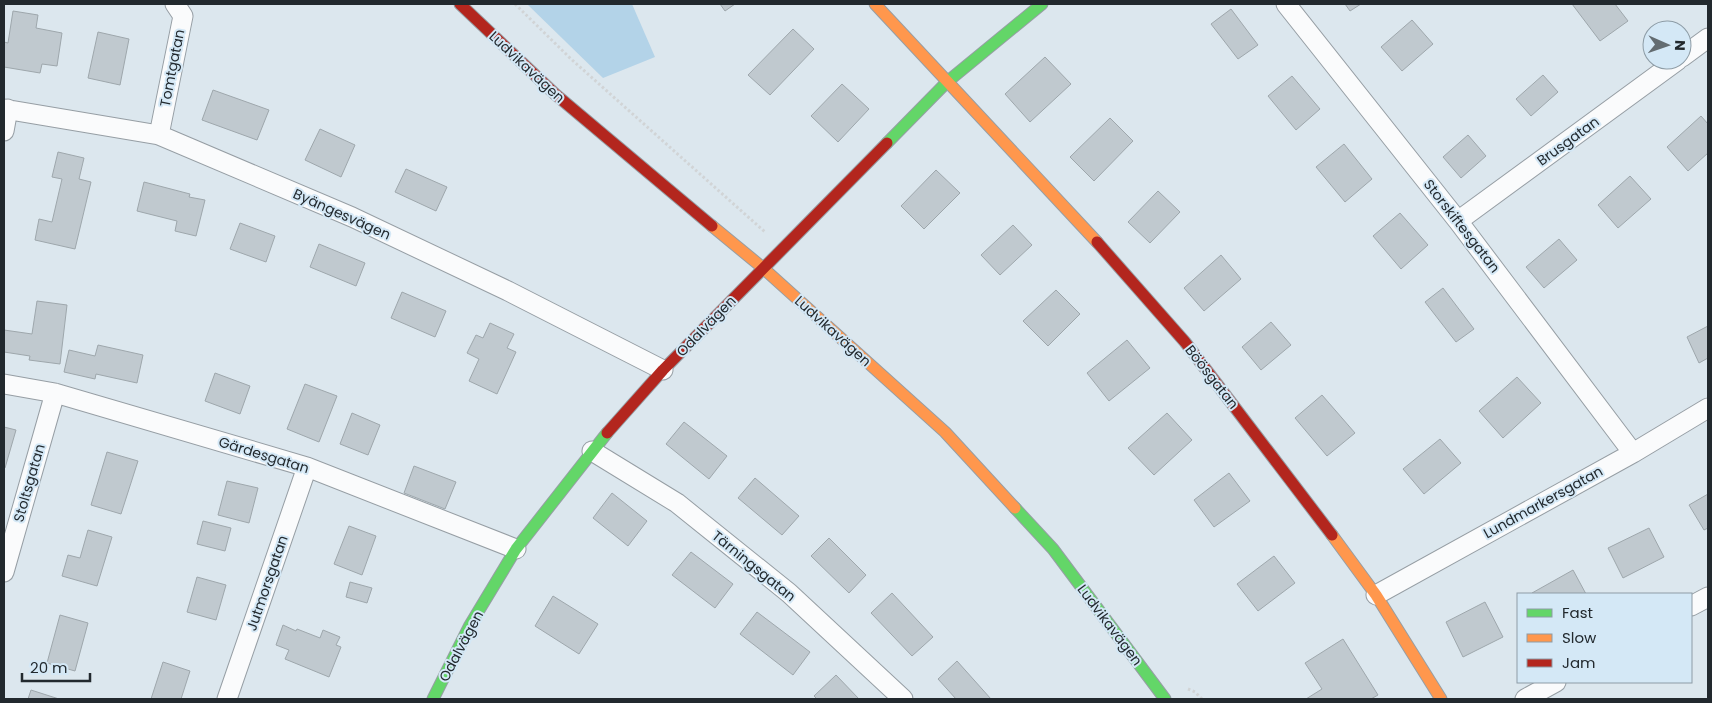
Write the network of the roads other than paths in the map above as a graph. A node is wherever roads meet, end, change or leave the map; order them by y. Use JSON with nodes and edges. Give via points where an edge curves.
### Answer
{"nodes":[{"id":1,"x":175,"y":4,"type":"edge"},
{"id":2,"x":460,"y":4,"type":"edge"},
{"id":3,"x":875,"y":4,"type":"edge"},
{"id":4,"x":1042,"y":4,"type":"edge"},
{"id":5,"x":1286,"y":4,"type":"edge"},
{"id":6,"x":1708,"y":38,"type":"edge"},
{"id":7,"x":1692,"y":50,"type":"edge"},
{"id":8,"x":1664,"y":70,"type":"edge"},
{"id":9,"x":947,"y":82,"type":"junction"},
{"id":10,"x":6,"y":109,"type":"edge"},
{"id":11,"x":4,"y":131,"type":"edge"},
{"id":12,"x":159,"y":135,"type":"junction"},
{"id":13,"x":1458,"y":221,"type":"junction"},
{"id":14,"x":763,"y":268,"type":"junction"},
{"id":15,"x":663,"y":370,"type":"junction"},
{"id":16,"x":4,"y":384,"type":"edge"},
{"id":17,"x":55,"y":393,"type":"junction"},
{"id":18,"x":1708,"y":408,"type":"edge"},
{"id":19,"x":592,"y":451,"type":"junction"},
{"id":20,"x":1633,"y":453,"type":"junction"},
{"id":21,"x":307,"y":467,"type":"junction"},
{"id":22,"x":516,"y":549,"type":"junction"},
{"id":23,"x":4,"y":572,"type":"edge"},
{"id":24,"x":1376,"y":595,"type":"junction"},
{"id":25,"x":1708,"y":597,"type":"edge"},
{"id":26,"x":1692,"y":605,"type":"edge"},
{"id":27,"x":1554,"y":683,"type":"edge"},
{"id":28,"x":227,"y":699,"type":"edge"},
{"id":29,"x":433,"y":699,"type":"edge"},
{"id":30,"x":903,"y":699,"type":"edge"},
{"id":31,"x":1165,"y":699,"type":"edge"},
{"id":32,"x":1441,"y":699,"type":"edge"},
{"id":33,"x":1525,"y":699,"type":"edge"}],
"edges":[{"from":1,"to":12,"type":"street","name":"Tomtgatan","via":[[183,16]]},
{"from":2,"to":14,"type":"street","name":"Ludvikavägen","via":[[555,94]]},
{"from":3,"to":9,"type":"street","name":"Böösgatan"},
{"from":4,"to":9,"type":"street","name":"Odalvägen"},
{"from":5,"to":13,"type":"street","name":"Storskiftesgatan"},
{"from":6,"to":7,"type":"street"},
{"from":8,"to":13,"type":"street","name":"Brusgatan"},
{"from":9,"to":14,"type":"street","name":"Odalvägen"},
{"from":9,"to":24,"type":"street","name":"Böösgatan","via":[[1076,218],[1185,342]]},
{"from":10,"to":11,"type":"street"},
{"from":10,"to":12,"type":"street","name":"Byängesvägen"},
{"from":12,"to":15,"type":"street","name":"Byängesvägen","via":[[352,217]]},
{"from":13,"to":20,"type":"street","name":"Storskiftesgatan"},
{"from":14,"to":15,"type":"street","name":"Odalvägen"},
{"from":14,"to":31,"type":"street","name":"Ludvikavägen","via":[[945,432],[1053,549]]},
{"from":15,"to":19,"type":"street","name":"Odalvägen"},
{"from":16,"to":17,"type":"street","name":"Gärdesgatan"},
{"from":17,"to":21,"type":"street","name":"Gärdesgatan"},
{"from":17,"to":23,"type":"street","name":"Stoltsgatan"},
{"from":18,"to":20,"type":"street","name":"Lundmarkersgatan"},
{"from":19,"to":22,"type":"street","name":"Odalvägen"},
{"from":19,"to":30,"type":"street","name":"Tärningsgatan","via":[[676,503],[789,593]]},
{"from":20,"to":24,"type":"street","name":"Lundmarkersgatan"},
{"from":21,"to":22,"type":"street","name":"Gärdesgatan"},
{"from":21,"to":28,"type":"street","name":"Jutmorsgatan"},
{"from":22,"to":29,"type":"street","name":"Odalvägen","via":[[470,625]]},
{"from":24,"to":32,"type":"street","name":"Böösgatan"},
{"from":25,"to":26,"type":"street"},
{"from":27,"to":33,"type":"street"}]}
